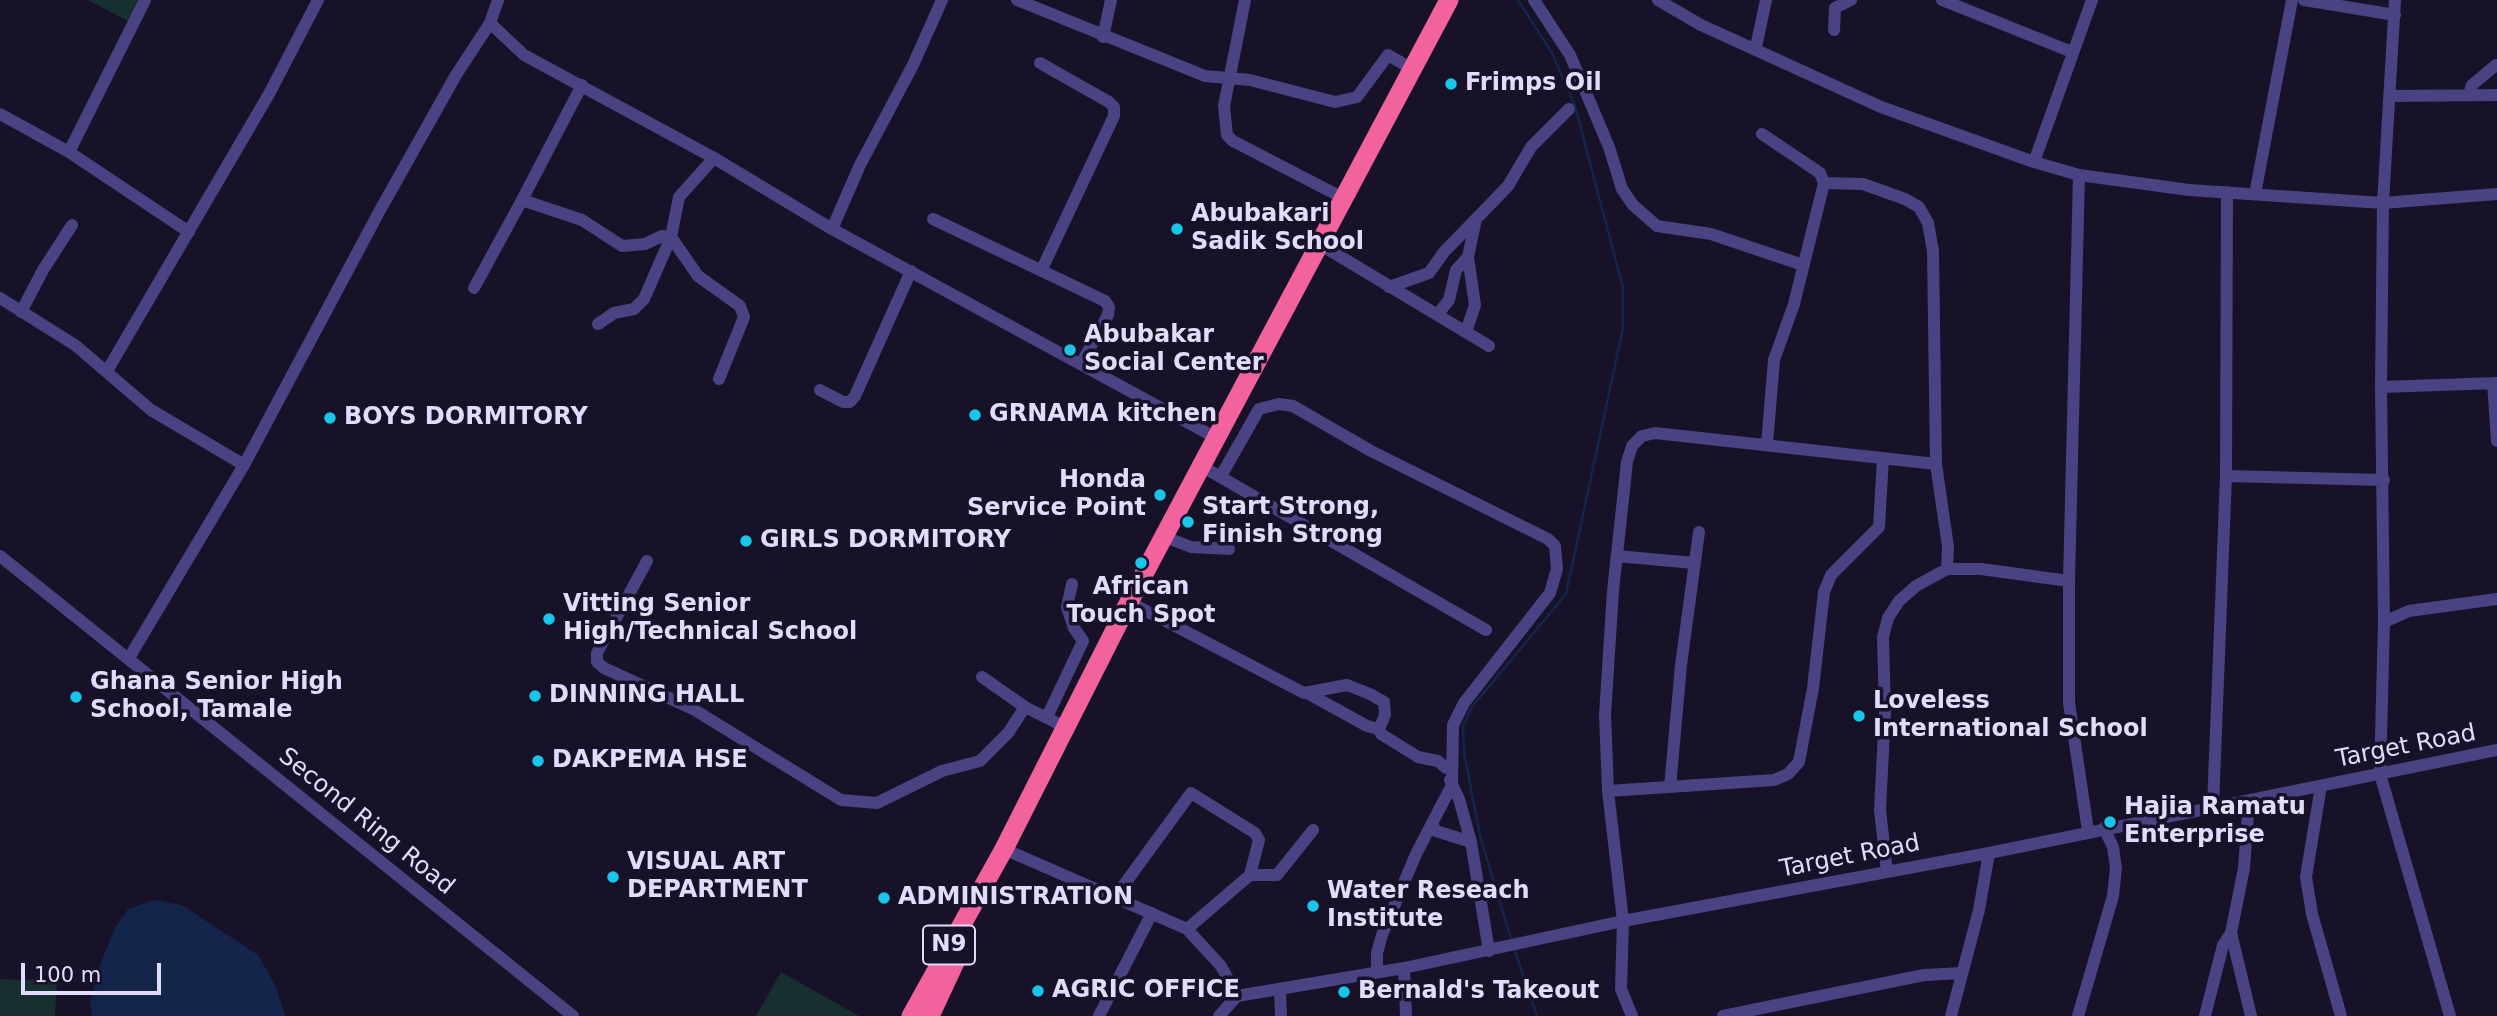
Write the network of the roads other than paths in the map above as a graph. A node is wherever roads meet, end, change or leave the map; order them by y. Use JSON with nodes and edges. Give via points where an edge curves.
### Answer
{"nodes":[{"id":1,"x":145,"y":0,"type":"edge"},
{"id":2,"x":318,"y":0,"type":"edge"},
{"id":3,"x":498,"y":0,"type":"edge"},
{"id":4,"x":942,"y":0,"type":"edge"},
{"id":5,"x":1017,"y":0,"type":"edge"},
{"id":6,"x":1111,"y":0,"type":"edge"},
{"id":7,"x":1245,"y":0,"type":"edge"},
{"id":8,"x":1449,"y":0,"type":"edge"},
{"id":9,"x":1534,"y":0,"type":"edge"},
{"id":10,"x":1658,"y":0,"type":"edge"},
{"id":11,"x":1766,"y":0,"type":"edge"},
{"id":12,"x":1851,"y":0,"type":"edge"},
{"id":13,"x":2092,"y":0,"type":"edge"},
{"id":14,"x":2292,"y":0,"type":"edge"},
{"id":15,"x":2304,"y":0,"type":"edge"},
{"id":16,"x":2395,"y":0,"type":"edge"},
{"id":17,"x":1941,"y":1,"type":"edge"},
{"id":18,"x":2395,"y":15,"type":"junction"},
{"id":19,"x":490,"y":23,"type":"junction"},
{"id":20,"x":1834,"y":30,"type":"dead end"},
{"id":21,"x":1103,"y":37,"type":"junction"},
{"id":22,"x":1756,"y":47,"type":"junction"},
{"id":23,"x":2072,"y":52,"type":"junction"},
{"id":24,"x":1040,"y":63,"type":"dead end"},
{"id":25,"x":2496,"y":65,"type":"edge"},
{"id":26,"x":1412,"y":69,"type":"junction"},
{"id":27,"x":1230,"y":79,"type":"junction"},
{"id":28,"x":582,"y":85,"type":"junction"},
{"id":29,"x":2469,"y":95,"type":"junction"},
{"id":30,"x":2497,"y":95,"type":"edge"},
{"id":31,"x":2391,"y":96,"type":"junction"},
{"id":32,"x":1570,"y":109,"type":"dead end"},
{"id":33,"x":0,"y":114,"type":"edge"},
{"id":34,"x":1762,"y":134,"type":"dead end"},
{"id":35,"x":69,"y":152,"type":"junction"},
{"id":36,"x":714,"y":158,"type":"junction"},
{"id":37,"x":2034,"y":162,"type":"junction"},
{"id":38,"x":2080,"y":175,"type":"junction"},
{"id":39,"x":1824,"y":183,"type":"junction"},
{"id":40,"x":2227,"y":192,"type":"junction"},
{"id":41,"x":2255,"y":194,"type":"junction"},
{"id":42,"x":2497,"y":194,"type":"edge"},
{"id":43,"x":522,"y":200,"type":"junction"},
{"id":44,"x":1345,"y":200,"type":"junction"},
{"id":45,"x":2382,"y":203,"type":"junction"},
{"id":46,"x":1476,"y":218,"type":"junction"},
{"id":47,"x":933,"y":219,"type":"dead end"},
{"id":48,"x":72,"y":225,"type":"dead end"},
{"id":49,"x":832,"y":229,"type":"junction"},
{"id":50,"x":189,"y":232,"type":"junction"},
{"id":51,"x":671,"y":237,"type":"junction"},
{"id":52,"x":1321,"y":245,"type":"junction"},
{"id":53,"x":1468,"y":257,"type":"junction"},
{"id":54,"x":1803,"y":265,"type":"junction"},
{"id":55,"x":1042,"y":269,"type":"junction"},
{"id":56,"x":911,"y":271,"type":"junction"},
{"id":57,"x":1389,"y":286,"type":"junction"},
{"id":58,"x":474,"y":288,"type":"dead end"},
{"id":59,"x":0,"y":298,"type":"edge"},
{"id":60,"x":21,"y":312,"type":"junction"},
{"id":61,"x":1437,"y":315,"type":"junction"},
{"id":62,"x":598,"y":324,"type":"dead end"},
{"id":63,"x":1466,"y":332,"type":"junction"},
{"id":64,"x":1489,"y":346,"type":"dead end"},
{"id":65,"x":1081,"y":364,"type":"junction"},
{"id":66,"x":107,"y":371,"type":"junction"},
{"id":67,"x":719,"y":379,"type":"dead end"},
{"id":68,"x":2495,"y":383,"type":"edge"},
{"id":69,"x":2381,"y":387,"type":"junction"},
{"id":70,"x":820,"y":390,"type":"dead end"},
{"id":71,"x":1218,"y":439,"type":"junction"},
{"id":72,"x":2497,"y":441,"type":"edge"},
{"id":73,"x":1767,"y":444,"type":"junction"},
{"id":74,"x":1883,"y":458,"type":"junction"},
{"id":75,"x":1936,"y":464,"type":"junction"},
{"id":76,"x":244,"y":465,"type":"junction"},
{"id":77,"x":1203,"y":467,"type":"junction"},
{"id":78,"x":1221,"y":476,"type":"junction"},
{"id":79,"x":2226,"y":476,"type":"junction"},
{"id":80,"x":2384,"y":480,"type":"junction"},
{"id":81,"x":1699,"y":532,"type":"dead end"},
{"id":82,"x":1165,"y":537,"type":"junction"},
{"id":83,"x":1229,"y":549,"type":"dead end"},
{"id":84,"x":0,"y":556,"type":"edge"},
{"id":85,"x":1617,"y":556,"type":"junction"},
{"id":86,"x":647,"y":561,"type":"dead end"},
{"id":87,"x":1694,"y":563,"type":"junction"},
{"id":88,"x":1947,"y":569,"type":"junction"},
{"id":89,"x":2068,"y":581,"type":"junction"},
{"id":90,"x":1072,"y":584,"type":"dead end"},
{"id":91,"x":2497,"y":599,"type":"edge"},
{"id":92,"x":1129,"y":602,"type":"junction"},
{"id":93,"x":2384,"y":622,"type":"junction"},
{"id":94,"x":1486,"y":630,"type":"dead end"},
{"id":95,"x":129,"y":658,"type":"junction"},
{"id":96,"x":982,"y":677,"type":"dead end"},
{"id":97,"x":1309,"y":694,"type":"junction"},
{"id":98,"x":1025,"y":707,"type":"junction"},
{"id":99,"x":1047,"y":717,"type":"junction"},
{"id":100,"x":1065,"y":727,"type":"junction"},
{"id":101,"x":1379,"y":729,"type":"junction"},
{"id":102,"x":1454,"y":748,"type":"junction"},
{"id":103,"x":2497,"y":750,"type":"edge"},
{"id":104,"x":1446,"y":768,"type":"junction"},
{"id":105,"x":2380,"y":774,"type":"junction"},
{"id":106,"x":1452,"y":785,"type":"junction"},
{"id":107,"x":1670,"y":786,"type":"junction"},
{"id":108,"x":2321,"y":786,"type":"junction"},
{"id":109,"x":1608,"y":790,"type":"junction"},
{"id":110,"x":2249,"y":800,"type":"junction"},
{"id":111,"x":2213,"y":807,"type":"junction"},
{"id":112,"x":1432,"y":824,"type":"junction"},
{"id":113,"x":2104,"y":828,"type":"junction"},
{"id":114,"x":1313,"y":830,"type":"dead end"},
{"id":115,"x":2088,"y":831,"type":"junction"},
{"id":116,"x":1471,"y":842,"type":"junction"},
{"id":117,"x":1004,"y":849,"type":"junction"},
{"id":118,"x":1989,"y":853,"type":"junction"},
{"id":119,"x":1887,"y":872,"type":"junction"},
{"id":120,"x":1250,"y":875,"type":"junction"},
{"id":121,"x":989,"y":876,"type":"junction"},
{"id":122,"x":1115,"y":897,"type":"junction"},
{"id":123,"x":1153,"y":913,"type":"junction"},
{"id":124,"x":1623,"y":921,"type":"junction"},
{"id":125,"x":1187,"y":929,"type":"junction"},
{"id":126,"x":2231,"y":933,"type":"junction"},
{"id":127,"x":1492,"y":950,"type":"junction"},
{"id":128,"x":1404,"y":968,"type":"junction"},
{"id":129,"x":1377,"y":972,"type":"junction"},
{"id":130,"x":1962,"y":973,"type":"junction"},
{"id":131,"x":1280,"y":990,"type":"junction"},
{"id":132,"x":1237,"y":996,"type":"junction"},
{"id":133,"x":573,"y":1016,"type":"edge"},
{"id":134,"x":911,"y":1016,"type":"edge"},
{"id":135,"x":930,"y":1016,"type":"edge"},
{"id":136,"x":1099,"y":1016,"type":"edge"},
{"id":137,"x":1219,"y":1016,"type":"edge"},
{"id":138,"x":1281,"y":1016,"type":"edge"},
{"id":139,"x":1406,"y":1016,"type":"edge"},
{"id":140,"x":1632,"y":1016,"type":"edge"},
{"id":141,"x":1723,"y":1016,"type":"edge"},
{"id":142,"x":1951,"y":1016,"type":"edge"},
{"id":143,"x":2078,"y":1016,"type":"edge"},
{"id":144,"x":2205,"y":1016,"type":"edge"},
{"id":145,"x":2251,"y":1016,"type":"edge"},
{"id":146,"x":2341,"y":1016,"type":"edge"},
{"id":147,"x":2450,"y":1016,"type":"edge"}],
"edges":[{"from":1,"to":35,"type":"street"},
{"from":2,"to":50,"type":"street"},
{"from":3,"to":19,"type":"street"},
{"from":4,"to":49,"type":"street"},
{"from":5,"to":21,"type":"street"},
{"from":6,"to":21,"type":"street"},
{"from":7,"to":27,"type":"street"},
{"from":8,"to":26,"type":"highway","number":"N9"},
{"from":9,"to":54,"type":"street","via":[[1570,55],[1622,189],[1633,205],[1657,226],[1711,234]]},
{"from":10,"to":22,"type":"street"},
{"from":11,"to":22,"type":"street"},
{"from":12,"to":20,"type":"street","via":[[1835,8]]},
{"from":13,"to":23,"type":"street"},
{"from":14,"to":41,"type":"street"},
{"from":15,"to":18,"type":"street"},
{"from":16,"to":18,"type":"street"},
{"from":17,"to":23,"type":"street"},
{"from":18,"to":31,"type":"street"},
{"from":19,"to":28,"type":"street","via":[[524,55]]},
{"from":19,"to":76,"type":"street","via":[[379,212]]},
{"from":21,"to":27,"type":"street","via":[[1205,76]]},
{"from":22,"to":37,"type":"street","via":[[1881,107]]},
{"from":23,"to":37,"type":"street"},
{"from":24,"to":55,"type":"street","via":[[1114,107],[1114,116]]},
{"from":25,"to":29,"type":"street","via":[[2472,85]]},
{"from":26,"to":27,"type":"street","via":[[1388,55],[1357,97],[1341,103]]},
{"from":26,"to":44,"type":"highway","number":"N9"},
{"from":27,"to":44,"type":"street","via":[[1224,115],[1227,135]]},
{"from":28,"to":36,"type":"street"},
{"from":28,"to":43,"type":"street"},
{"from":29,"to":30,"type":"street"},
{"from":29,"to":31,"type":"street"},
{"from":31,"to":45,"type":"street"},
{"from":32,"to":46,"type":"street","via":[[1531,147],[1508,186]]},
{"from":33,"to":35,"type":"street"},
{"from":34,"to":39,"type":"street","via":[[1819,173]]},
{"from":35,"to":50,"type":"street"},
{"from":36,"to":49,"type":"street"},
{"from":36,"to":51,"type":"street","via":[[679,197]]},
{"from":37,"to":38,"type":"street"},
{"from":38,"to":40,"type":"street"},
{"from":38,"to":89,"type":"street"},
{"from":39,"to":54,"type":"street"},
{"from":39,"to":75,"type":"street","via":[[1863,184],[1905,199],[1919,207],[1928,223],[1933,251]]},
{"from":40,"to":41,"type":"street"},
{"from":40,"to":79,"type":"street"},
{"from":41,"to":45,"type":"street"},
{"from":42,"to":45,"type":"street"},
{"from":43,"to":51,"type":"street","via":[[582,220],[622,246]]},
{"from":43,"to":58,"type":"street"},
{"from":44,"to":52,"type":"highway","number":"N9"},
{"from":45,"to":69,"type":"street"},
{"from":46,"to":53,"type":"street"},
{"from":46,"to":57,"type":"street","via":[[1429,272]]},
{"from":47,"to":55,"type":"street"},
{"from":48,"to":60,"type":"street"},
{"from":49,"to":56,"type":"street"},
{"from":50,"to":66,"type":"street"},
{"from":51,"to":62,"type":"street","via":[[644,299],[634,309],[614,313]]},
{"from":51,"to":67,"type":"street","via":[[698,276],[740,306],[744,317]]},
{"from":52,"to":57,"type":"street"},
{"from":52,"to":71,"type":"highway","number":"N9"},
{"from":53,"to":61,"type":"street","via":[[1456,270],[1449,300]]},
{"from":53,"to":63,"type":"street","via":[[1475,305]]},
{"from":54,"to":73,"type":"street","via":[[1770,379]]},
{"from":55,"to":65,"type":"street","via":[[1109,307]]},
{"from":56,"to":65,"type":"street"},
{"from":56,"to":70,"type":"street","via":[[855,396],[843,402]]},
{"from":57,"to":61,"type":"street"},
{"from":59,"to":60,"type":"street"},
{"from":60,"to":66,"type":"street"},
{"from":61,"to":63,"type":"street"},
{"from":63,"to":64,"type":"street"},
{"from":65,"to":71,"type":"street"},
{"from":66,"to":76,"type":"street","via":[[151,410]]},
{"from":68,"to":69,"type":"street"},
{"from":68,"to":72,"type":"street"},
{"from":69,"to":80,"type":"street"},
{"from":71,"to":77,"type":"highway","number":"N9"},
{"from":73,"to":74,"type":"street"},
{"from":73,"to":85,"type":"street","via":[[1655,433],[1642,436],[1632,446],[1627,462]]},
{"from":74,"to":75,"type":"street"},
{"from":74,"to":107,"type":"street","via":[[1879,527],[1831,575],[1824,592],[1799,762],[1774,780]]},
{"from":75,"to":88,"type":"street"},
{"from":76,"to":95,"type":"street"},
{"from":77,"to":78,"type":"street"},
{"from":77,"to":82,"type":"highway","number":"N9"},
{"from":78,"to":94,"type":"street"},
{"from":78,"to":102,"type":"street","via":[[1259,409],[1293,406],[1371,451],[1548,538],[1555,546],[1557,569],[1550,593],[1464,703],[1453,724]]},
{"from":79,"to":80,"type":"street"},
{"from":79,"to":111,"type":"street"},
{"from":80,"to":93,"type":"street"},
{"from":81,"to":87,"type":"street"},
{"from":82,"to":83,"type":"street","via":[[1191,547]]},
{"from":82,"to":92,"type":"highway","number":"N9"},
{"from":84,"to":95,"type":"street","name":"Second Ring Road"},
{"from":85,"to":87,"type":"street"},
{"from":85,"to":109,"type":"street","via":[[1605,715]]},
{"from":86,"to":98,"type":"street","via":[[597,653],[597,662],[693,709],[841,800],[877,803],[942,771],[980,761],[1008,733]]},
{"from":87,"to":107,"type":"street"},
{"from":88,"to":89,"type":"street"},
{"from":88,"to":119,"type":"street","via":[[1899,601],[1883,638],[1880,810]]},
{"from":89,"to":115,"type":"street","via":[[2069,703]]},
{"from":90,"to":99,"type":"street","via":[[1067,607],[1073,628],[1083,641]]},
{"from":91,"to":93,"type":"street","via":[[2409,611]]},
{"from":92,"to":97,"type":"street"},
{"from":92,"to":100,"type":"highway","number":"N9"},
{"from":93,"to":105,"type":"street"},
{"from":95,"to":133,"type":"street","name":"Second Ring Road"},
{"from":96,"to":98,"type":"street"},
{"from":97,"to":101,"type":"street"},
{"from":97,"to":101,"type":"street","via":[[1338,685],[1364,691],[1384,702]]},
{"from":98,"to":99,"type":"street"},
{"from":99,"to":100,"type":"street"},
{"from":100,"to":117,"type":"highway","number":"N9"},
{"from":101,"to":104,"type":"street","via":[[1418,757],[1438,761]]},
{"from":102,"to":104,"type":"street"},
{"from":102,"to":106,"type":"street"},
{"from":103,"to":105,"type":"street","name":"Target Road"},
{"from":104,"to":106,"type":"street"},
{"from":105,"to":108,"type":"street","name":"Target Road"},
{"from":105,"to":147,"type":"street"},
{"from":106,"to":112,"type":"street"},
{"from":106,"to":116,"type":"street"},
{"from":107,"to":109,"type":"street"},
{"from":108,"to":110,"type":"street","name":"Target Road"},
{"from":108,"to":146,"type":"street","via":[[2306,877]]},
{"from":109,"to":124,"type":"street"},
{"from":110,"to":111,"type":"street","name":"Target Road"},
{"from":110,"to":126,"type":"street","via":[[2244,868]]},
{"from":111,"to":113,"type":"street","name":"Target Road"},
{"from":112,"to":116,"type":"street","via":[[1436,831]]},
{"from":112,"to":129,"type":"street","via":[[1382,935]]},
{"from":113,"to":115,"type":"street","name":"Target Road"},
{"from":113,"to":143,"type":"street","via":[[2116,868],[2113,895]]},
{"from":114,"to":120,"type":"street","via":[[1277,875]]},
{"from":115,"to":118,"type":"street","name":"Target Road"},
{"from":116,"to":127,"type":"street"},
{"from":117,"to":121,"type":"highway","number":"N9"},
{"from":117,"to":122,"type":"street"},
{"from":118,"to":119,"type":"street","name":"Target Road"},
{"from":118,"to":130,"type":"street"},
{"from":119,"to":124,"type":"street","name":"Target Road"},
{"from":120,"to":122,"type":"street","via":[[1258,839],[1255,833],[1191,793]]},
{"from":120,"to":125,"type":"street"},
{"from":121,"to":134,"type":"highway","number":"N9"},
{"from":121,"to":135,"type":"highway","number":"N9","via":[[975,919]]},
{"from":122,"to":123,"type":"street"},
{"from":123,"to":125,"type":"street"},
{"from":123,"to":136,"type":"street"},
{"from":124,"to":127,"type":"street","name":"Target Road"},
{"from":124,"to":140,"type":"street","via":[[1621,989]]},
{"from":125,"to":132,"type":"street","via":[[1221,966]]},
{"from":126,"to":144,"type":"street"},
{"from":126,"to":145,"type":"street"},
{"from":127,"to":128,"type":"street","name":"Target Road"},
{"from":128,"to":129,"type":"street","name":"Target Road"},
{"from":128,"to":139,"type":"street"},
{"from":129,"to":131,"type":"street","name":"Target Road"},
{"from":130,"to":141,"type":"street","via":[[1924,975]]},
{"from":130,"to":142,"type":"street"},
{"from":131,"to":132,"type":"street","name":"Target Road"},
{"from":131,"to":138,"type":"street"},
{"from":132,"to":137,"type":"street"}]}
